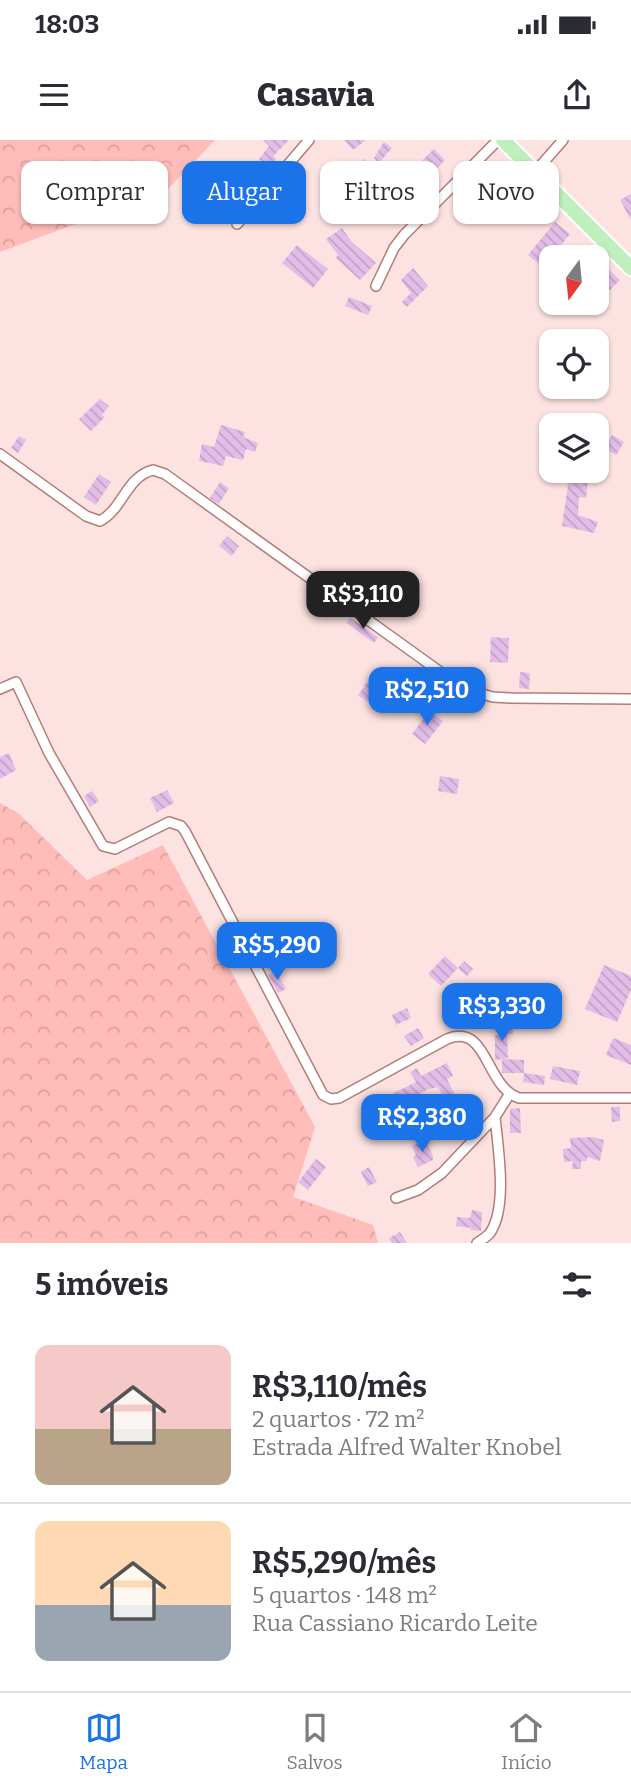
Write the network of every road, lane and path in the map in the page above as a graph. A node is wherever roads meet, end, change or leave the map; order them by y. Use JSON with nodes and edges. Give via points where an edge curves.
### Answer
{"nodes":[{"id":1,"x":309,"y":140,"type":"edge"},
{"id":2,"x":500,"y":140,"type":"edge"},
{"id":3,"x":563,"y":140,"type":"edge"},
{"id":4,"x":291,"y":161,"type":"edge"},
{"id":5,"x":523,"y":161,"type":"edge"},
{"id":6,"x":545,"y":161,"type":"edge"},
{"id":7,"x":559,"y":195,"type":"edge"},
{"id":8,"x":629,"y":262,"type":"edge"},
{"id":9,"x":376,"y":286,"type":"dead end"},
{"id":10,"x":0,"y":454,"type":"edge"},
{"id":11,"x":0,"y":689,"type":"edge"},
{"id":12,"x":631,"y":699,"type":"edge"},
{"id":13,"x":509,"y":1095,"type":"junction"},
{"id":14,"x":631,"y":1098,"type":"edge"},
{"id":15,"x":495,"y":1117,"type":"junction"},
{"id":16,"x":396,"y":1198,"type":"dead end"},
{"id":17,"x":477,"y":1243,"type":"edge"}],
"edges":[{"from":1,"to":4,"type":"street"},
{"from":2,"to":5,"type":"main road"},
{"from":2,"to":9,"type":"street","via":[[404,235]]},
{"from":3,"to":6,"type":"street"},
{"from":7,"to":8,"type":"main road"},
{"from":10,"to":12,"type":"street","via":[[86,516],[100,521],[139,476],[153,470],[164,474],[478,694]]},
{"from":11,"to":13,"type":"street","via":[[16,682],[49,753],[103,846],[115,849],[164,823],[175,822],[185,831],[323,1095],[339,1098],[462,1035],[478,1044]]},
{"from":13,"to":14,"type":"street"},
{"from":13,"to":15,"type":"street"},
{"from":15,"to":16,"type":"street","via":[[435,1178]]},
{"from":15,"to":17,"type":"street","via":[[498,1209],[489,1235]]}]}
